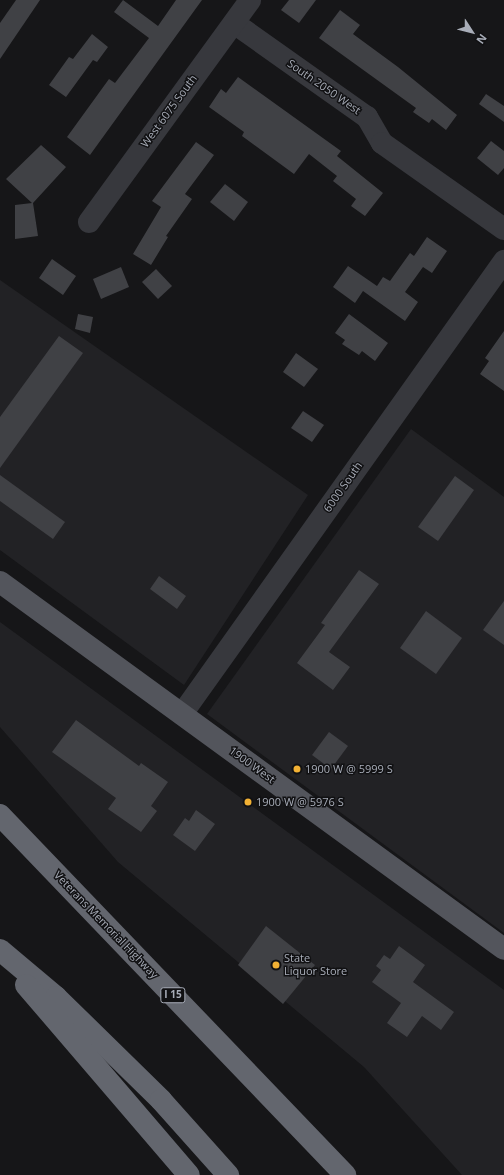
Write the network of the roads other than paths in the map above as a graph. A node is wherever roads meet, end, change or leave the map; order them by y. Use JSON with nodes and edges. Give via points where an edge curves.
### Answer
{"nodes":[{"id":1,"x":250,"y":0,"type":"edge"},
{"id":2,"x":234,"y":23,"type":"junction"},
{"id":3,"x":89,"y":222,"type":"dead end"},
{"id":4,"x":504,"y":229,"type":"edge"},
{"id":5,"x":504,"y":260,"type":"edge"},
{"id":6,"x":0,"y":582,"type":"edge"},
{"id":7,"x":182,"y":714,"type":"junction"},
{"id":8,"x":0,"y":815,"type":"edge"},
{"id":9,"x":504,"y":949,"type":"edge"},
{"id":10,"x":0,"y":950,"type":"edge"},
{"id":11,"x":0,"y":953,"type":"edge"},
{"id":12,"x":189,"y":1175,"type":"edge"},
{"id":13,"x":228,"y":1175,"type":"edge"},
{"id":14,"x":345,"y":1175,"type":"edge"}],
"edges":[{"from":1,"to":2,"type":"street","name":"West 6075 South"},
{"from":2,"to":3,"type":"street","name":"West 6075 South"},
{"from":2,"to":4,"type":"street","name":"South 2050 West","via":[[367,117],[382,143]]},
{"from":5,"to":7,"type":"street","name":"6000 South"},
{"from":6,"to":7,"type":"main road","name":"1900 West"},
{"from":7,"to":9,"type":"main road","name":"1900 West"},
{"from":8,"to":14,"type":"highway","name":"Veterans Memorial Highway","number":"I 15"},
{"from":10,"to":13,"type":"highway","via":[[56,997],[161,1100]]},
{"from":11,"to":12,"type":"highway"}]}
